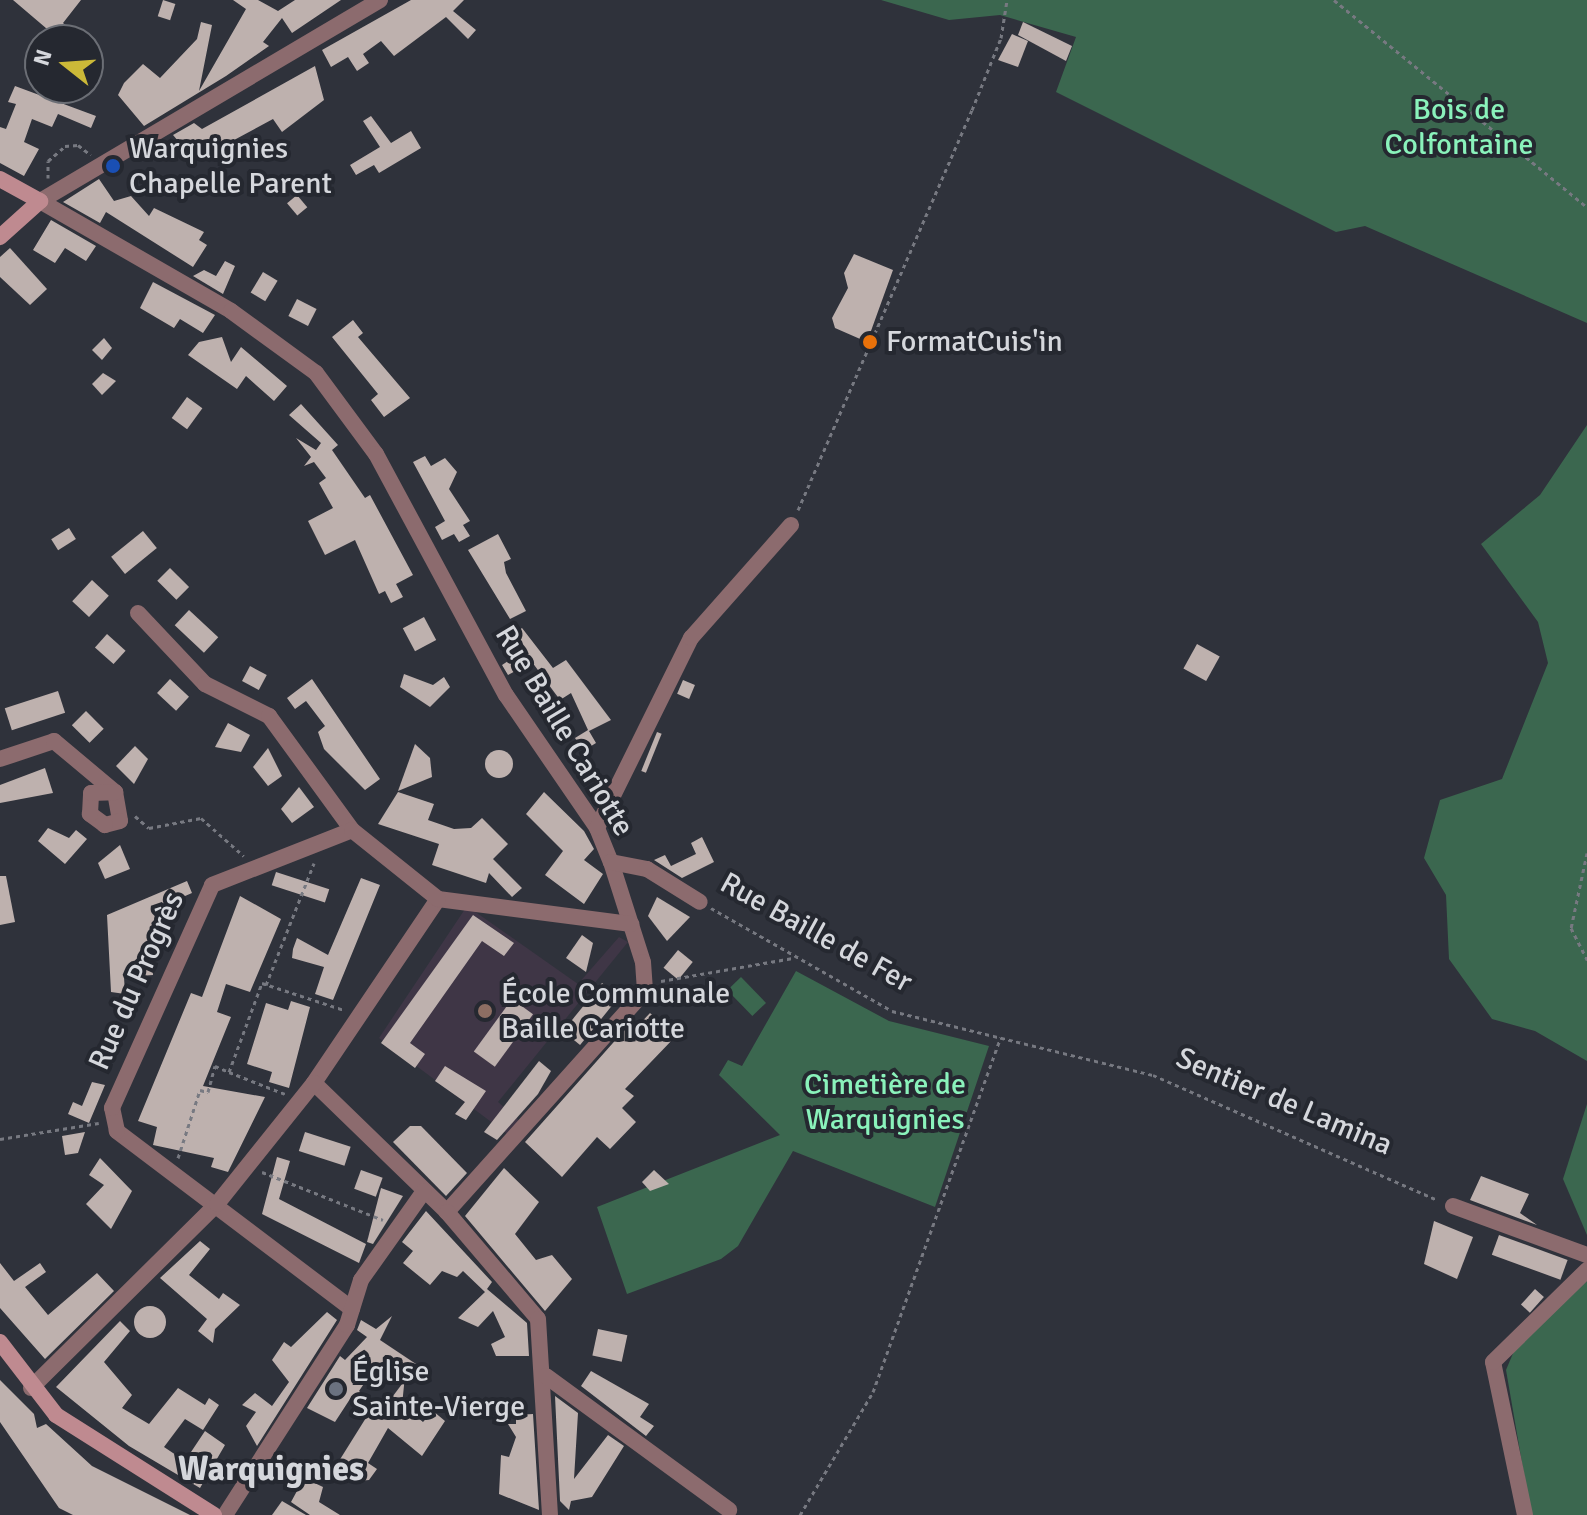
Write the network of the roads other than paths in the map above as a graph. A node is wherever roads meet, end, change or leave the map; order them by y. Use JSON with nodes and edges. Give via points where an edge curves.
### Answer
{"nodes":[{"id":1,"x":380,"y":0,"type":"edge"},
{"id":2,"x":0,"y":179,"type":"edge"},
{"id":3,"x":40,"y":201,"type":"junction"},
{"id":4,"x":0,"y":237,"type":"edge"},
{"id":5,"x":791,"y":525,"type":"road end"},
{"id":6,"x":138,"y":613,"type":"dead end"},
{"id":7,"x":0,"y":759,"type":"edge"},
{"id":8,"x":118,"y":798,"type":"road end"},
{"id":9,"x":597,"y":828,"type":"junction"},
{"id":10,"x":352,"y":830,"type":"junction"},
{"id":11,"x":611,"y":862,"type":"junction"},
{"id":12,"x":438,"y":899,"type":"junction"},
{"id":13,"x":700,"y":902,"type":"road end"},
{"id":14,"x":631,"y":924,"type":"junction"},
{"id":15,"x":314,"y":1083,"type":"junction"},
{"id":16,"x":424,"y":1191,"type":"junction"},
{"id":17,"x":217,"y":1204,"type":"junction"},
{"id":18,"x":1453,"y":1206,"type":"road end"},
{"id":19,"x":447,"y":1212,"type":"junction"},
{"id":20,"x":1586,"y":1254,"type":"edge"},
{"id":21,"x":1587,"y":1270,"type":"edge"},
{"id":22,"x":352,"y":1309,"type":"junction"},
{"id":23,"x":0,"y":1342,"type":"edge"},
{"id":24,"x":546,"y":1376,"type":"junction"},
{"id":25,"x":31,"y":1388,"type":"junction"},
{"id":26,"x":729,"y":1510,"type":"dead end"},
{"id":27,"x":214,"y":1515,"type":"edge"},
{"id":28,"x":225,"y":1515,"type":"edge"},
{"id":29,"x":550,"y":1515,"type":"edge"},
{"id":30,"x":1525,"y":1515,"type":"edge"}],
"edges":[{"from":1,"to":3,"type":"street"},
{"from":2,"to":3,"type":"street"},
{"from":3,"to":4,"type":"street"},
{"from":3,"to":9,"type":"street","name":"Rue Baille Cariotte","via":[[231,311],[316,373],[376,454],[506,695]]},
{"from":5,"to":9,"type":"street","via":[[691,638]]},
{"from":6,"to":10,"type":"street","via":[[205,684],[269,716]]},
{"from":7,"to":8,"type":"street","via":[[54,741]]},
{"from":9,"to":11,"type":"street","name":"Rue Baille Cariotte"},
{"from":10,"to":12,"type":"street"},
{"from":10,"to":17,"type":"street","name":"Rue du Progrès","via":[[212,885],[110,1121]]},
{"from":11,"to":13,"type":"street","name":"Rue Baille de Fer","via":[[647,869]]},
{"from":11,"to":14,"type":"street","name":"Rue Baille Cariotte"},
{"from":12,"to":14,"type":"street"},
{"from":12,"to":15,"type":"street"},
{"from":14,"to":19,"type":"street","name":"Rue Baille Cariotte","via":[[646,980],[639,1002]]},
{"from":15,"to":16,"type":"street"},
{"from":15,"to":17,"type":"street"},
{"from":16,"to":19,"type":"street"},
{"from":16,"to":22,"type":"street","via":[[361,1280]]},
{"from":17,"to":22,"type":"street"},
{"from":17,"to":25,"type":"street"},
{"from":18,"to":20,"type":"street"},
{"from":19,"to":24,"type":"street","via":[[538,1319]]},
{"from":21,"to":30,"type":"street","via":[[1493,1362]]},
{"from":22,"to":28,"type":"street"},
{"from":23,"to":25,"type":"street"},
{"from":24,"to":26,"type":"street"},
{"from":24,"to":29,"type":"street"},
{"from":25,"to":27,"type":"street","via":[[98,1448]]}]}
